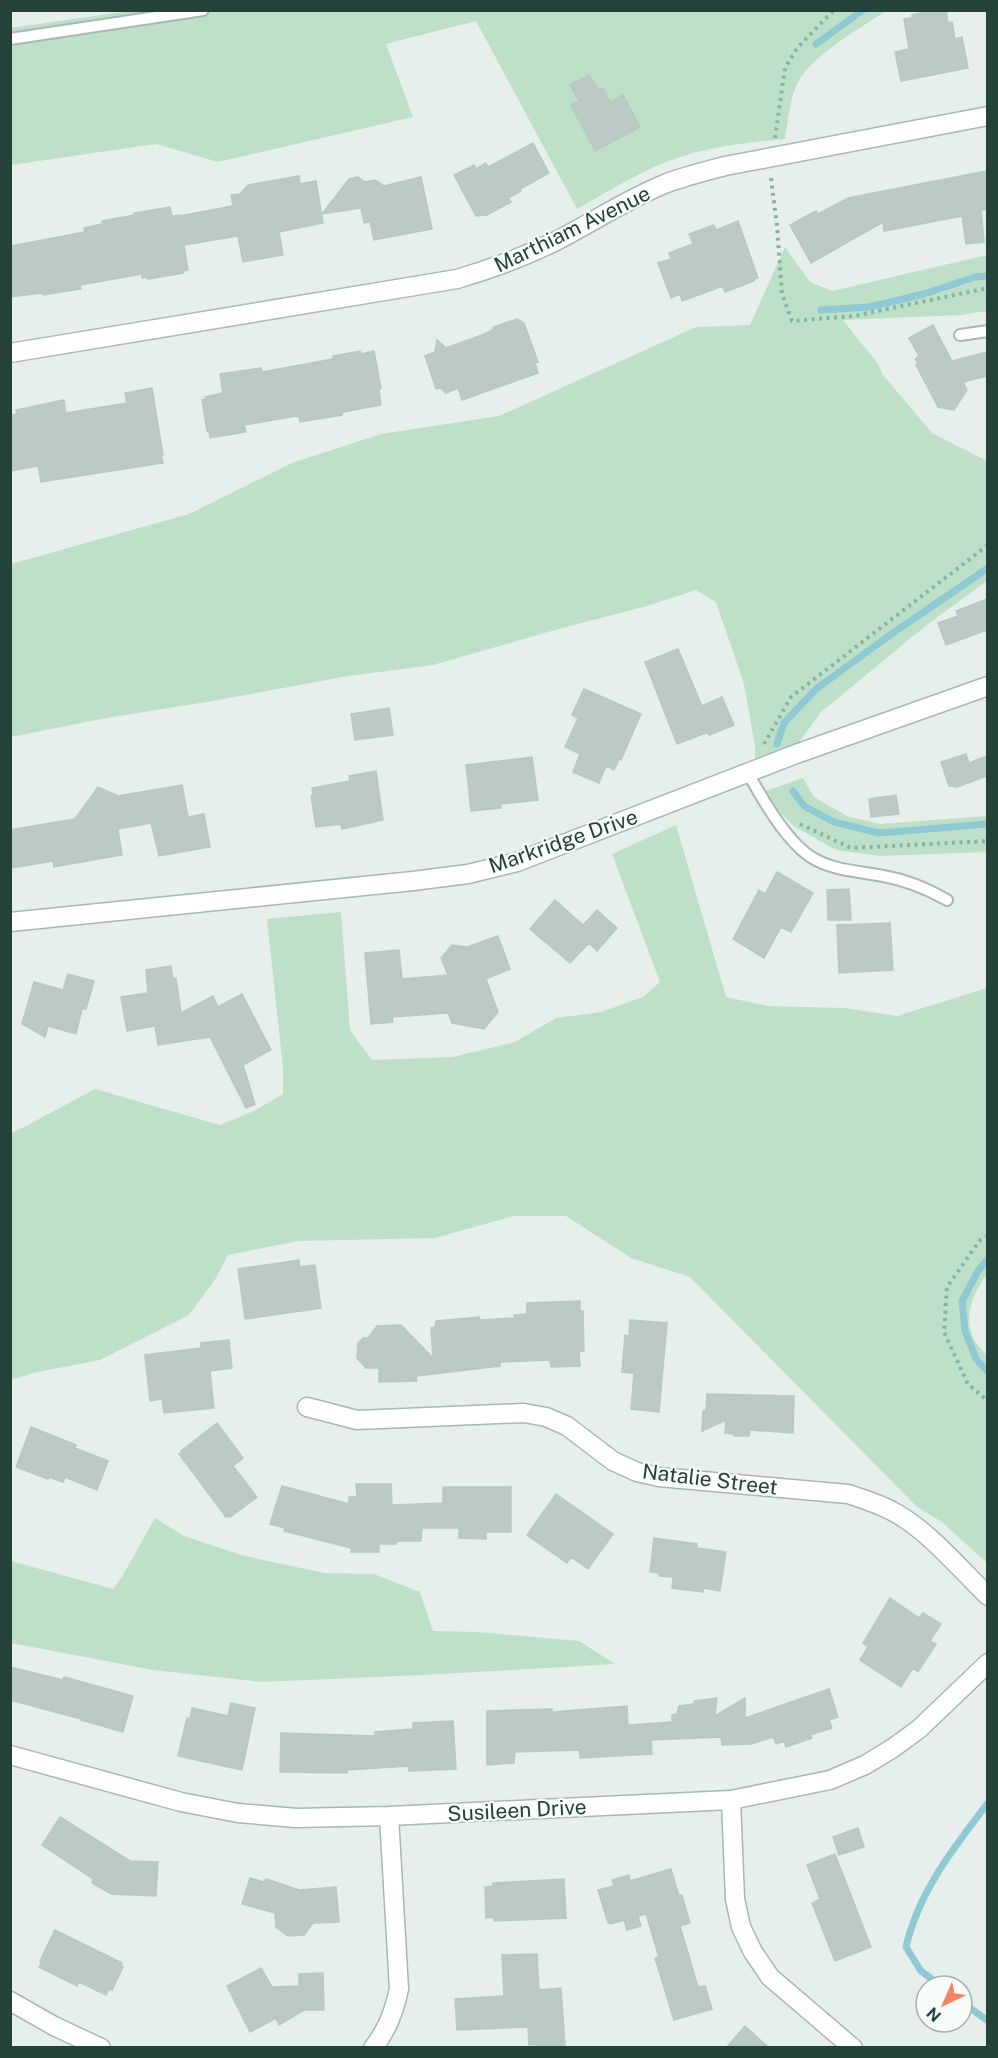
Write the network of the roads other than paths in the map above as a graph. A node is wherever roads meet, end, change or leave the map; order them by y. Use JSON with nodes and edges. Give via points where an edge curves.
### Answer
{"nodes":[{"id":1,"x":203,"y":10,"type":"edge"},
{"id":2,"x":10,"y":39,"type":"edge"},
{"id":3,"x":987,"y":116,"type":"edge"},
{"id":4,"x":987,"y":331,"type":"edge"},
{"id":5,"x":960,"y":335,"type":"dead end"},
{"id":6,"x":10,"y":353,"type":"edge"},
{"id":7,"x":987,"y":686,"type":"edge"},
{"id":8,"x":748,"y":773,"type":"junction"},
{"id":9,"x":947,"y":900,"type":"dead end"},
{"id":10,"x":10,"y":922,"type":"edge"},
{"id":11,"x":307,"y":1407,"type":"dead end"},
{"id":12,"x":987,"y":1596,"type":"edge"},
{"id":13,"x":987,"y":1663,"type":"edge"},
{"id":14,"x":10,"y":1755,"type":"edge"},
{"id":15,"x":731,"y":1800,"type":"junction"},
{"id":16,"x":389,"y":1816,"type":"junction"},
{"id":17,"x":10,"y":2001,"type":"edge"},
{"id":18,"x":101,"y":2048,"type":"edge"},
{"id":19,"x":373,"y":2048,"type":"edge"},
{"id":20,"x":854,"y":2048,"type":"edge"}],
"edges":[{"from":1,"to":2,"type":"lane"},
{"from":3,"to":6,"type":"street","name":"Marthiam Avenue","via":[[725,166],[666,184],[553,242],[487,271],[457,279]]},
{"from":4,"to":5,"type":"lane"},
{"from":7,"to":8,"type":"street","name":"Markridge Drive"},
{"from":8,"to":9,"type":"lane","via":[[776,819],[812,858],[835,868],[923,886]]},
{"from":8,"to":10,"type":"street","name":"Markridge Drive","via":[[517,862],[468,874]]},
{"from":11,"to":12,"type":"street","name":"Natalie Street","via":[[357,1420],[524,1413],[567,1426],[613,1461],[637,1472],[848,1494],[901,1515]]},
{"from":13,"to":15,"type":"street","name":"Susileen Drive","via":[[919,1729],[865,1765],[830,1780]]},
{"from":14,"to":16,"type":"street","name":"Susileen Drive","via":[[181,1802],[238,1813],[296,1818]]},
{"from":15,"to":16,"type":"street","name":"Susileen Drive"},
{"from":15,"to":20,"type":"street","via":[[735,1899],[741,1927],[753,1953],[770,1977]]},
{"from":16,"to":19,"type":"street","via":[[399,1989],[394,2013]]},
{"from":17,"to":18,"type":"street"}]}
